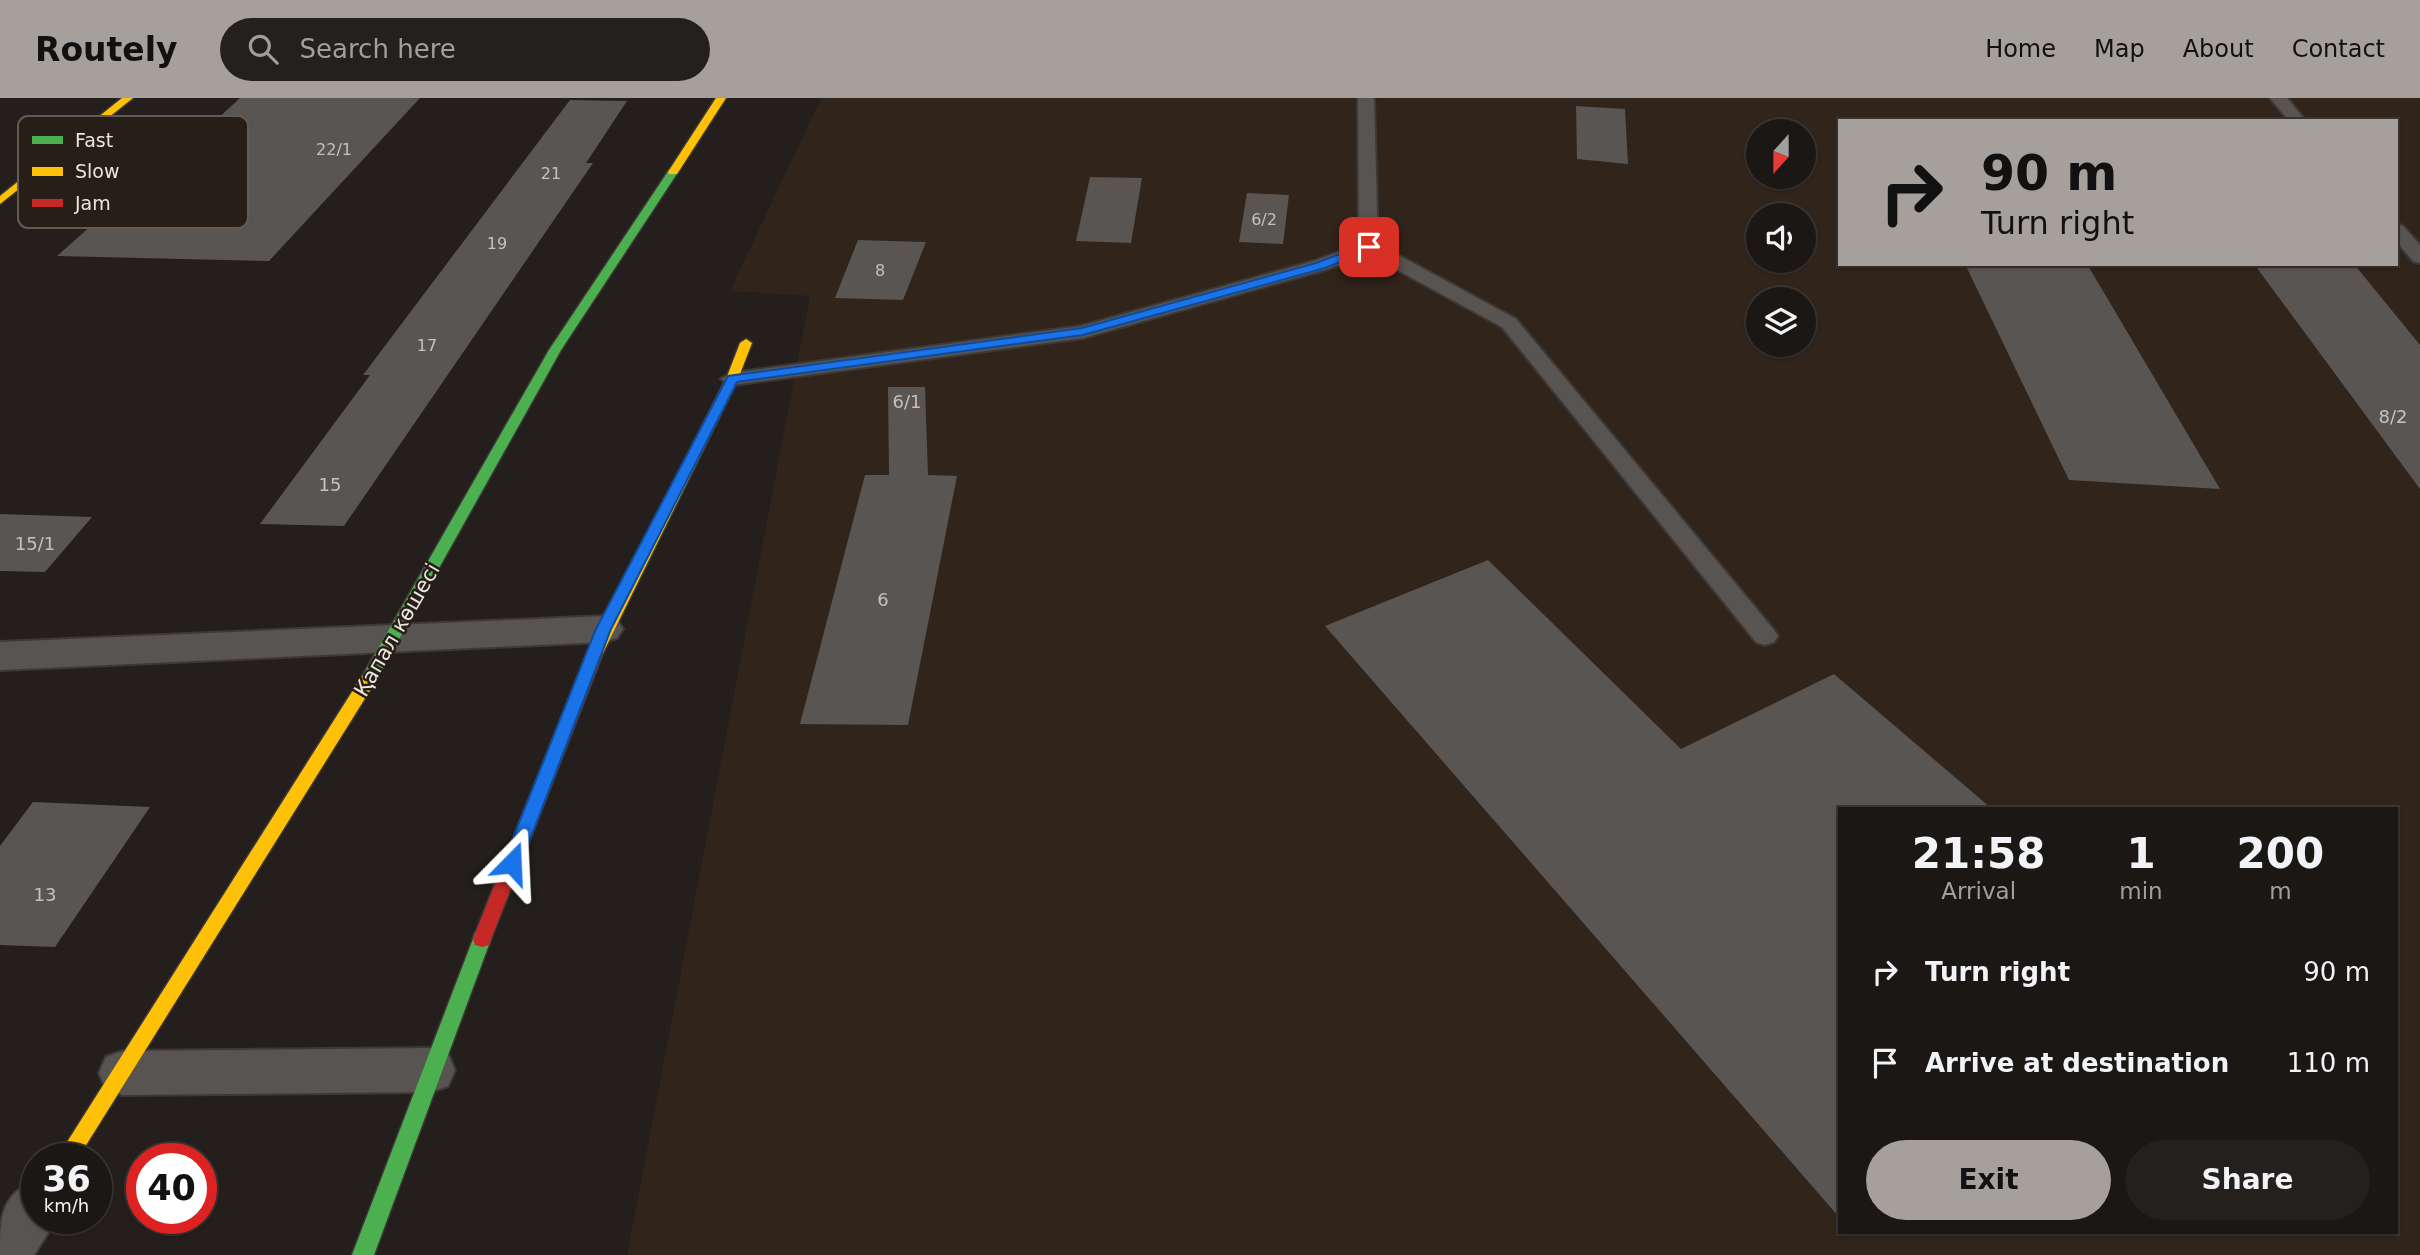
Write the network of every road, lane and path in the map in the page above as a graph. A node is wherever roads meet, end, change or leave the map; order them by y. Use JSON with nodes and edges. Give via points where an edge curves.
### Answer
{"nodes":[{"id":1,"x":128,"y":98,"type":"edge"},
{"id":2,"x":721,"y":98,"type":"edge"},
{"id":3,"x":1366,"y":98,"type":"edge"},
{"id":4,"x":2278,"y":98,"type":"edge"},
{"id":5,"x":106,"y":116,"type":"edge"},
{"id":6,"x":2296,"y":119,"type":"edge"},
{"id":7,"x":18,"y":187,"type":"edge"},
{"id":8,"x":0,"y":201,"type":"edge"},
{"id":9,"x":2398,"y":232,"type":"edge"},
{"id":10,"x":1369,"y":247,"type":"junction"},
{"id":11,"x":2420,"y":257,"type":"edge"},
{"id":12,"x":746,"y":343,"type":"dead end"},
{"id":13,"x":732,"y":379,"type":"junction"},
{"id":14,"x":604,"y":629,"type":"junction"},
{"id":15,"x":1765,"y":636,"type":"dead end"},
{"id":16,"x":394,"y":638,"type":"junction"},
{"id":17,"x":0,"y":656,"type":"edge"},
{"id":18,"x":431,"y":1070,"type":"junction"},
{"id":19,"x":123,"y":1073,"type":"junction"},
{"id":20,"x":77,"y":1143,"type":"edge"},
{"id":21,"x":21,"y":1228,"type":"edge"},
{"id":22,"x":3,"y":1255,"type":"edge"},
{"id":23,"x":363,"y":1255,"type":"edge"}],
"edges":[{"from":1,"to":5,"type":"street"},
{"from":2,"to":16,"type":"street","name":"Қапал көшесі","via":[[555,350]]},
{"from":3,"to":10,"type":"lane"},
{"from":4,"to":6,"type":"lane"},
{"from":7,"to":8,"type":"street"},
{"from":9,"to":11,"type":"lane"},
{"from":10,"to":13,"type":"lane","via":[[1321,265],[1083,332]]},
{"from":10,"to":15,"type":"lane","via":[[1509,323]]},
{"from":12,"to":13,"type":"street"},
{"from":13,"to":14,"type":"street"},
{"from":14,"to":16,"type":"street"},
{"from":14,"to":18,"type":"street"},
{"from":16,"to":17,"type":"street"},
{"from":16,"to":19,"type":"street","name":"Қапал көшесі"},
{"from":18,"to":19,"type":"street"},
{"from":18,"to":23,"type":"street"},
{"from":19,"to":20,"type":"street","name":"Қапал көшесі"},
{"from":21,"to":22,"type":"street"}]}
